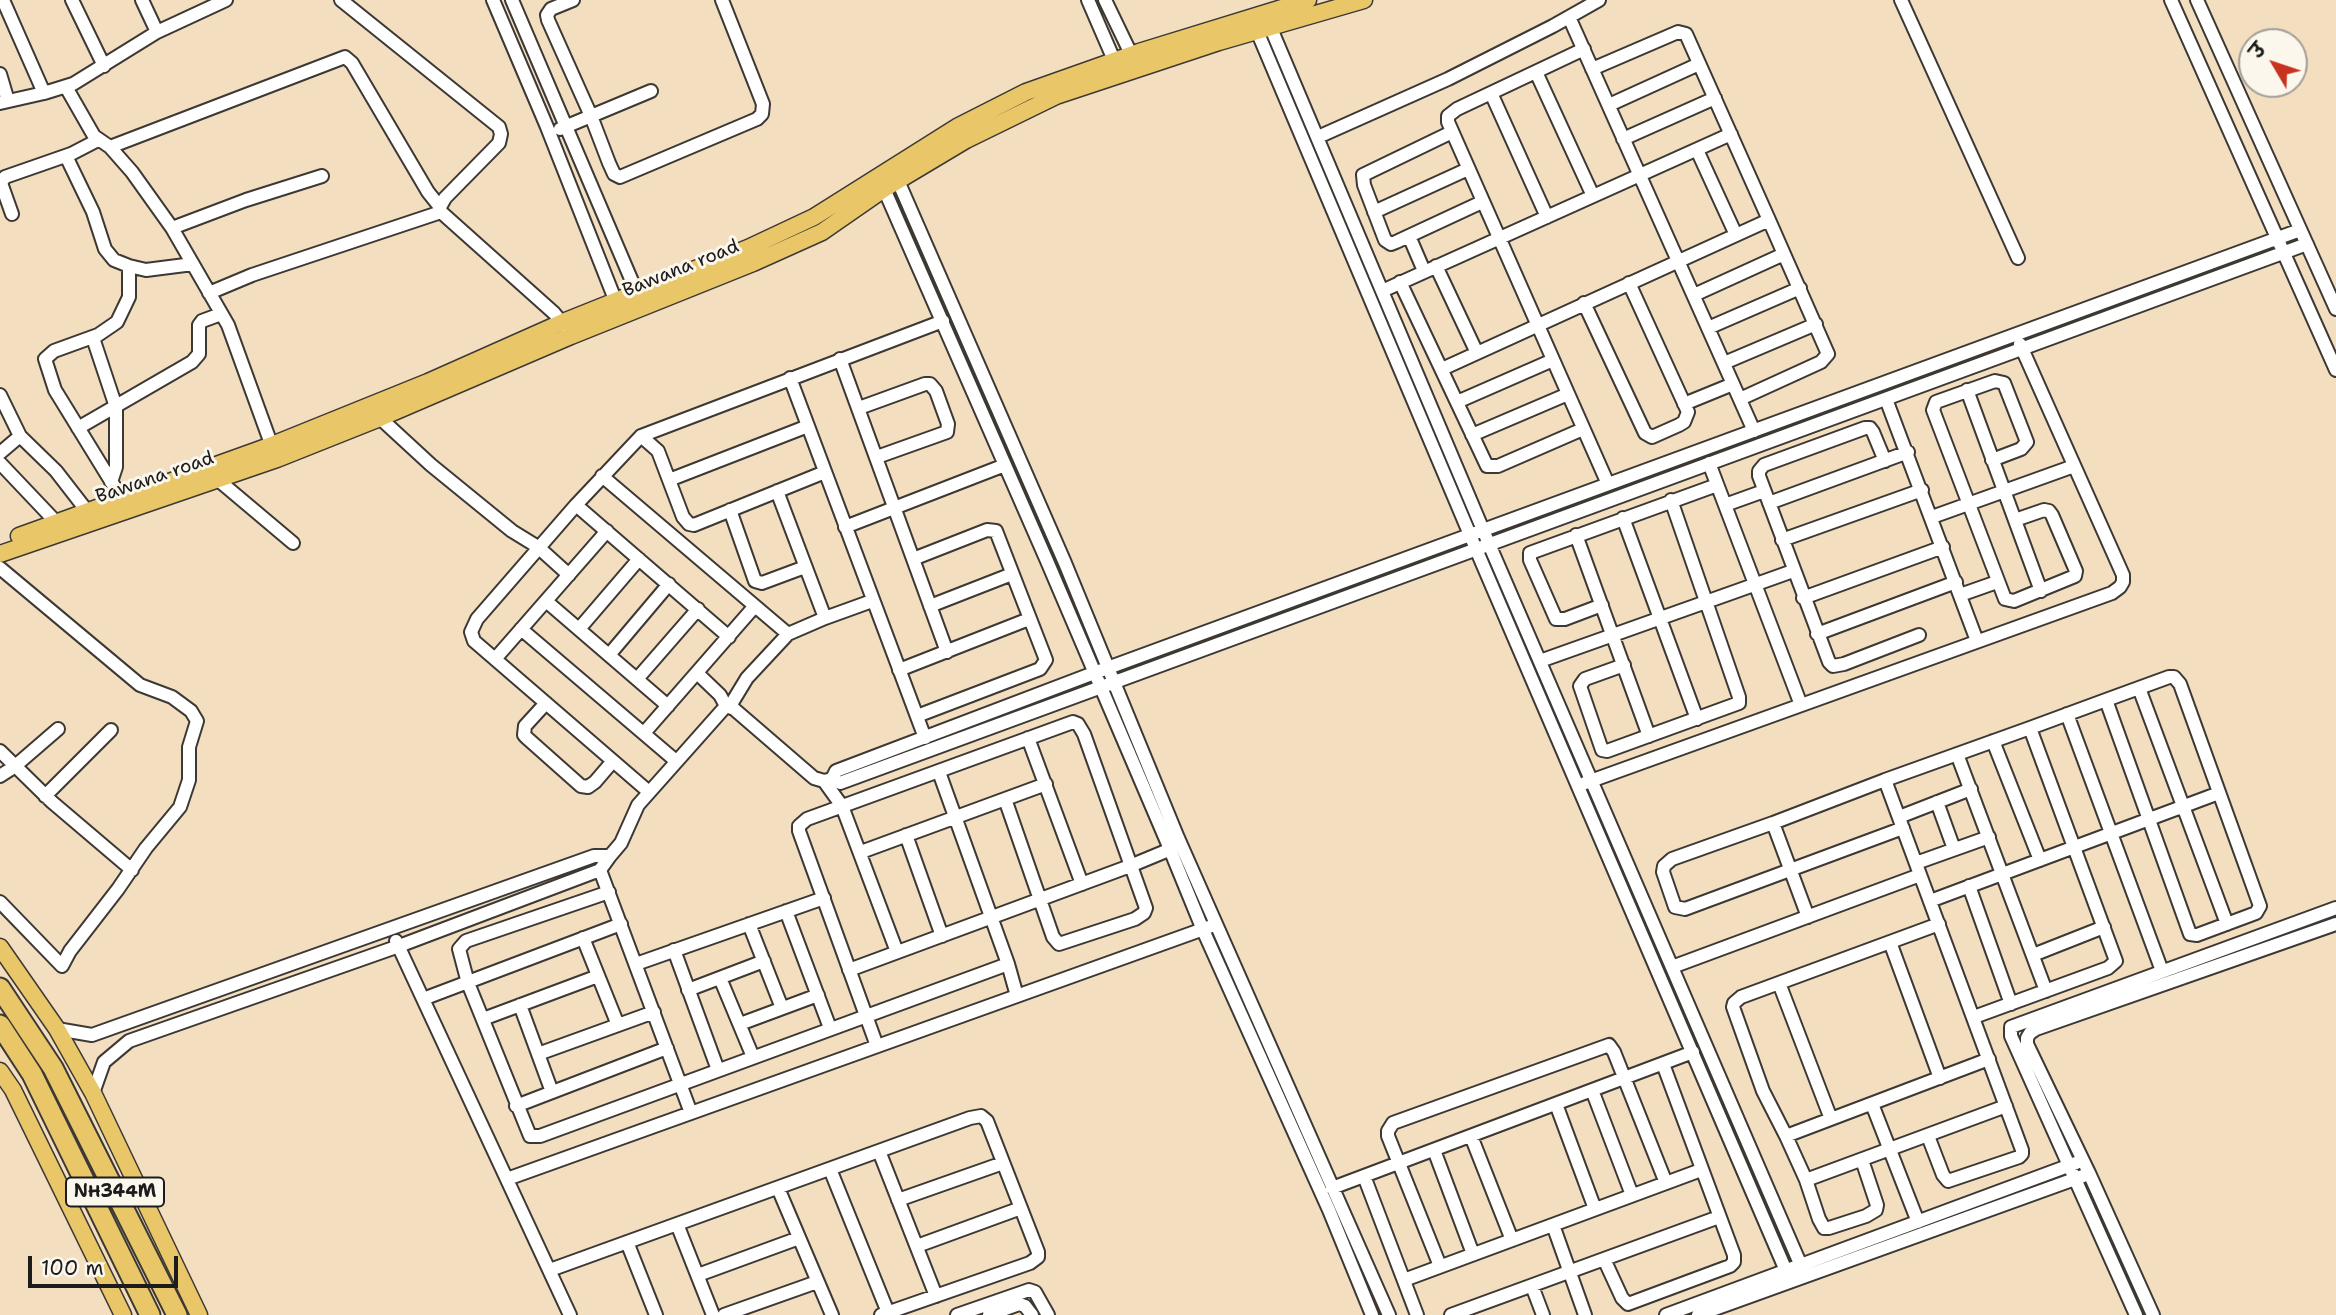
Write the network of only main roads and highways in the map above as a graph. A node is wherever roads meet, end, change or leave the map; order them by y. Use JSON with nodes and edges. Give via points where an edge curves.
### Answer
{"nodes":[{"id":1,"x":1308,"y":0,"type":"edge"},
{"id":2,"x":1364,"y":0,"type":"edge"},
{"id":3,"x":888,"y":178,"type":"junction"},
{"id":4,"x":567,"y":329,"type":"junction"},
{"id":5,"x":274,"y":452,"type":"junction"},
{"id":6,"x":0,"y":542,"type":"edge"},
{"id":7,"x":0,"y":554,"type":"edge"},
{"id":8,"x":0,"y":947,"type":"edge"},
{"id":9,"x":0,"y":988,"type":"edge"},
{"id":10,"x":0,"y":1025,"type":"edge"},
{"id":11,"x":0,"y":1071,"type":"edge"},
{"id":12,"x":123,"y":1315,"type":"edge"},
{"id":13,"x":150,"y":1315,"type":"edge"},
{"id":14,"x":177,"y":1315,"type":"edge"},
{"id":15,"x":199,"y":1315,"type":"edge"}],
"edges":[{"from":1,"to":3,"type":"main road","name":"Bawana road","via":[[1026,92],[957,127]]},
{"from":2,"to":3,"type":"main road","name":"Bawana road","via":[[1056,96]]},
{"from":3,"to":4,"type":"main road","name":"Bawana road","via":[[807,220],[616,302]]},
{"from":3,"to":4,"type":"main road","name":"Bawana road","via":[[809,237]]},
{"from":4,"to":5,"type":"main road","name":"Bawana road","via":[[428,382]]},
{"from":4,"to":5,"type":"main road","name":"Bawana road","via":[[380,418]]},
{"from":5,"to":6,"type":"main road","name":"Bawana road"},
{"from":5,"to":7,"type":"main road","name":"Bawana road","via":[[217,479]]},
{"from":8,"to":15,"type":"main road","via":[[57,1029],[93,1093]]},
{"from":9,"to":14,"type":"highway","number":"NH344M","via":[[53,1068]]},
{"from":10,"to":13,"type":"highway","number":"NH344M","via":[[32,1074]]},
{"from":11,"to":12,"type":"main road"}]}
